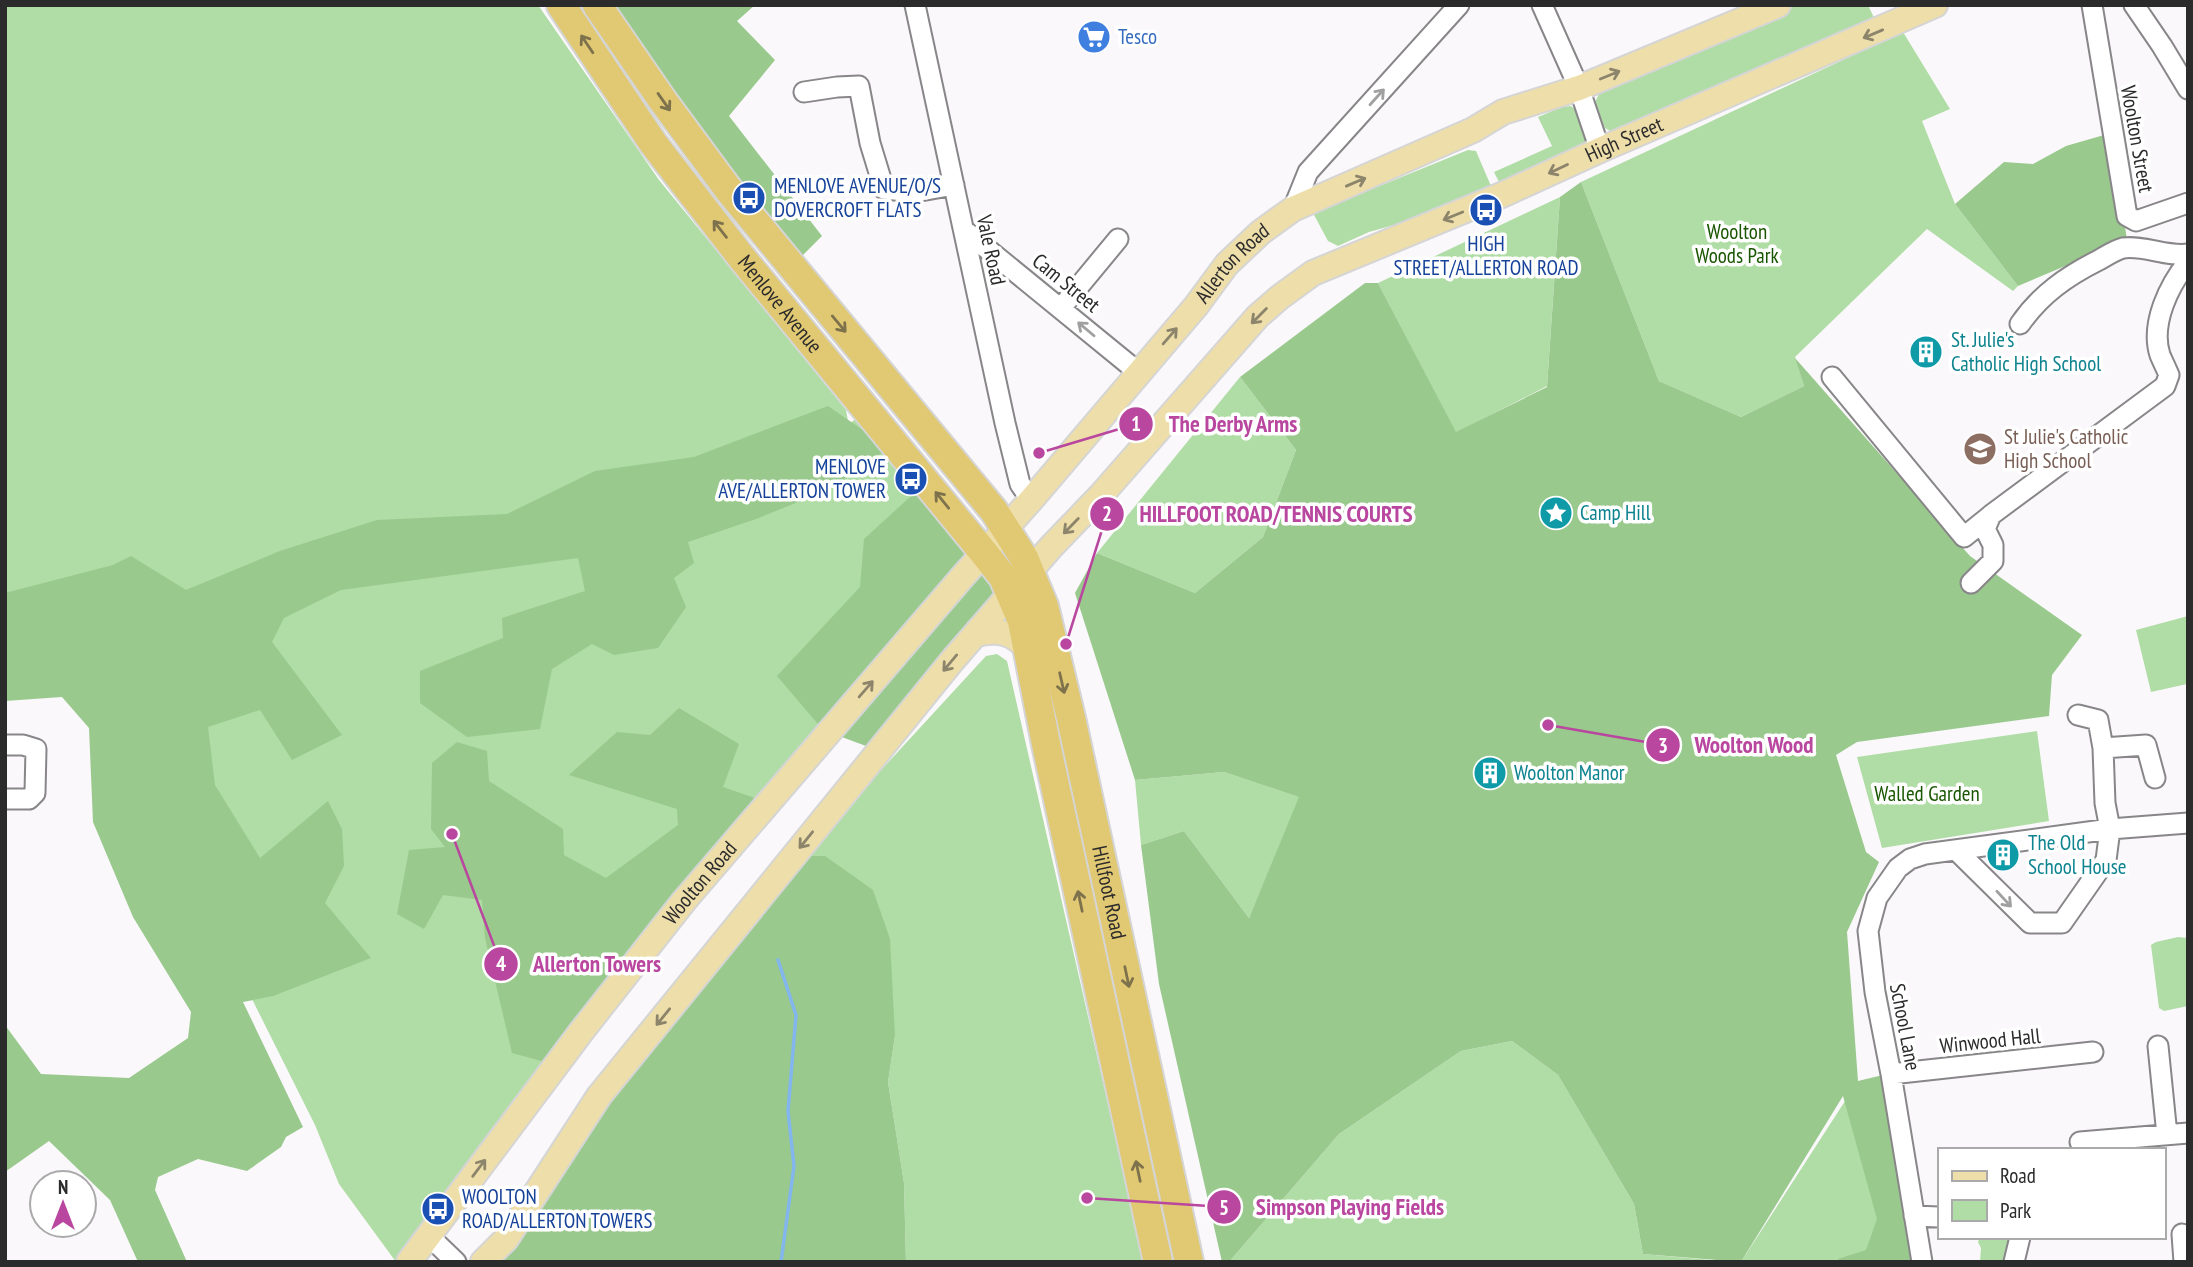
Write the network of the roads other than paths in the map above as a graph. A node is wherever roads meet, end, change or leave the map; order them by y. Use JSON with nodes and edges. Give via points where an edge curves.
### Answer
{"nodes":[{"id":1,"x":561,"y":5,"type":"edge"},
{"id":2,"x":597,"y":5,"type":"edge"},
{"id":3,"x":915,"y":5,"type":"edge"},
{"id":4,"x":1542,"y":5,"type":"edge"},
{"id":5,"x":1778,"y":5,"type":"edge"},
{"id":6,"x":1935,"y":5,"type":"edge"},
{"id":7,"x":2092,"y":5,"type":"edge"},
{"id":8,"x":2134,"y":5,"type":"edge"},
{"id":9,"x":1453,"y":7,"type":"edge"},
{"id":10,"x":1579,"y":88,"type":"junction"},
{"id":11,"x":2188,"y":89,"type":"edge"},
{"id":12,"x":804,"y":92,"type":"dead end"},
{"id":13,"x":1600,"y":150,"type":"junction"},
{"id":14,"x":954,"y":185,"type":"junction"},
{"id":15,"x":2188,"y":202,"type":"edge"},
{"id":16,"x":1293,"y":209,"type":"junction"},
{"id":17,"x":964,"y":230,"type":"junction"},
{"id":18,"x":1118,"y":239,"type":"dead end"},
{"id":19,"x":2188,"y":254,"type":"edge"},
{"id":20,"x":2188,"y":262,"type":"edge"},
{"id":21,"x":1061,"y":308,"type":"junction"},
{"id":22,"x":2020,"y":324,"type":"dead end"},
{"id":23,"x":1139,"y":372,"type":"junction"},
{"id":24,"x":1832,"y":377,"type":"dead end"},
{"id":25,"x":981,"y":495,"type":"junction"},
{"id":26,"x":1031,"y":500,"type":"junction"},
{"id":27,"x":1991,"y":515,"type":"junction"},
{"id":28,"x":1006,"y":529,"type":"junction"},
{"id":29,"x":984,"y":553,"type":"junction"},
{"id":30,"x":1030,"y":570,"type":"junction"},
{"id":31,"x":1971,"y":583,"type":"dead end"},
{"id":32,"x":1011,"y":593,"type":"junction"},
{"id":33,"x":976,"y":634,"type":"junction"},
{"id":34,"x":1028,"y":650,"type":"junction"},
{"id":35,"x":2078,"y":715,"type":"dead end"},
{"id":36,"x":5,"y":745,"type":"edge"},
{"id":37,"x":2103,"y":748,"type":"junction"},
{"id":38,"x":2155,"y":778,"type":"dead end"},
{"id":39,"x":5,"y":799,"type":"edge"},
{"id":40,"x":2188,"y":823,"type":"edge"},
{"id":41,"x":2110,"y":829,"type":"junction"},
{"id":42,"x":1956,"y":850,"type":"junction"},
{"id":43,"x":2158,"y":1046,"type":"dead end"},
{"id":44,"x":2093,"y":1052,"type":"dead end"},
{"id":45,"x":1891,"y":1074,"type":"junction"},
{"id":46,"x":2188,"y":1133,"type":"edge"},
{"id":47,"x":2167,"y":1135,"type":"junction"},
{"id":48,"x":2080,"y":1142,"type":"dead end"},
{"id":49,"x":2143,"y":1144,"type":"edge"},
{"id":50,"x":1914,"y":1216,"type":"junction"},
{"id":51,"x":1938,"y":1217,"type":"edge"},
{"id":52,"x":2182,"y":1234,"type":"dead end"},
{"id":53,"x":429,"y":1236,"type":"junction"},
{"id":54,"x":2020,"y":1239,"type":"edge"},
{"id":55,"x":409,"y":1262,"type":"edge"},
{"id":56,"x":456,"y":1262,"type":"edge"},
{"id":57,"x":483,"y":1262,"type":"edge"},
{"id":58,"x":1158,"y":1262,"type":"edge"},
{"id":59,"x":1189,"y":1262,"type":"edge"},
{"id":60,"x":1922,"y":1262,"type":"edge"},
{"id":61,"x":2014,"y":1262,"type":"edge"},
{"id":62,"x":2184,"y":1262,"type":"edge"}],
"edges":[{"from":29,"to":1,"type":"highway","name":"Menlove Avenue","one_way":true,"via":[[653,144]]},
{"from":2,"to":25,"type":"highway","name":"Menlove Avenue","one_way":true,"via":[[728,189]]},
{"from":3,"to":14,"type":"street","name":"Vale Road"},
{"from":4,"to":10,"type":"street"},
{"from":10,"to":5,"type":"main road","one_way":true},
{"from":6,"to":13,"type":"main road","name":"High Street","one_way":true},
{"from":7,"to":15,"type":"street","name":"Woolton Street","via":[[2127,216],[2136,220]]},
{"from":8,"to":11,"type":"street"},
{"from":16,"to":9,"type":"street","one_way":true,"via":[[1308,172]]},
{"from":10,"to":13,"type":"street"},
{"from":16,"to":10,"type":"main road","one_way":true,"via":[[1473,130],[1503,112]]},
{"from":12,"to":14,"type":"street","via":[[859,86],[884,189],[915,192]]},
{"from":13,"to":30,"type":"main road","name":"High Street","one_way":true,"via":[[1313,273],[1280,297]]},
{"from":14,"to":17,"type":"street","name":"Vale Road"},
{"from":23,"to":16,"type":"main road","name":"Allerton Road","one_way":true,"via":[[1227,264]]},
{"from":17,"to":21,"type":"street","name":"Cam Street"},
{"from":17,"to":26,"type":"street","name":"Vale Road","via":[[1020,484]]},
{"from":18,"to":21,"type":"street"},
{"from":19,"to":22,"type":"street","via":[[2123,248],[2057,284]]},
{"from":20,"to":27,"type":"street","via":[[2169,292],[2160,318],[2160,353],[2169,375],[2165,386]]},
{"from":23,"to":21,"type":"street","name":"Cam Street","one_way":true},
{"from":23,"to":26,"type":"main road","name":"Allerton Road"},
{"from":24,"to":27,"type":"street","via":[[1964,537]]},
{"from":25,"to":26,"type":"main road","via":[[995,501]]},
{"from":25,"to":28,"type":"highway","name":"Menlove Avenue"},
{"from":26,"to":28,"type":"main road","name":"Allerton Road"},
{"from":27,"to":31,"type":"street","via":[[1985,529],[1993,545],[1993,561]]},
{"from":28,"to":29,"type":"main road","name":"Woolton Road"},
{"from":28,"to":30,"type":"highway","name":"Hillfoot Road"},
{"from":29,"to":32,"type":"highway","name":"Menlove Avenue"},
{"from":53,"to":29,"type":"main road","name":"Woolton Road","one_way":true,"via":[[684,901]]},
{"from":30,"to":32,"type":"main road"},
{"from":30,"to":59,"type":"highway","name":"Hillfoot Road","one_way":true,"via":[[1044,606],[1071,718]]},
{"from":32,"to":33,"type":"main road"},
{"from":32,"to":34,"type":"highway","name":"Hillfoot Road"},
{"from":33,"to":34,"type":"main road","via":[[1007,633]]},
{"from":33,"to":57,"type":"main road","one_way":true,"via":[[599,1096],[506,1239]]},
{"from":58,"to":34,"type":"highway","name":"Hillfoot Road","one_way":true},
{"from":35,"to":37,"type":"street","via":[[2098,720]]},
{"from":36,"to":39,"type":"street","via":[[36,749],[35,793],[29,799]]},
{"from":37,"to":38,"type":"street","via":[[2146,745]]},
{"from":37,"to":41,"type":"street"},
{"from":40,"to":41,"type":"street","name":"School Lane"},
{"from":41,"to":42,"type":"street","name":"School Lane"},
{"from":42,"to":41,"type":"street","one_way":true,"via":[[2030,923],[2062,923],[2106,860]]},
{"from":42,"to":45,"type":"street","name":"School Lane","via":[[1910,859],[1877,898],[1868,931]]},
{"from":43,"to":47,"type":"street"},
{"from":44,"to":45,"type":"street","name":"Winwood Hall"},
{"from":45,"to":50,"type":"street","name":"School Lane"},
{"from":46,"to":47,"type":"street"},
{"from":47,"to":49,"type":"street"},
{"from":48,"to":49,"type":"street"},
{"from":50,"to":51,"type":"street"},
{"from":50,"to":60,"type":"street","name":"School Lane"},
{"from":52,"to":62,"type":"street"},
{"from":53,"to":55,"type":"main road","name":"Woolton Road"},
{"from":53,"to":56,"type":"street"},
{"from":54,"to":61,"type":"street"}]}
